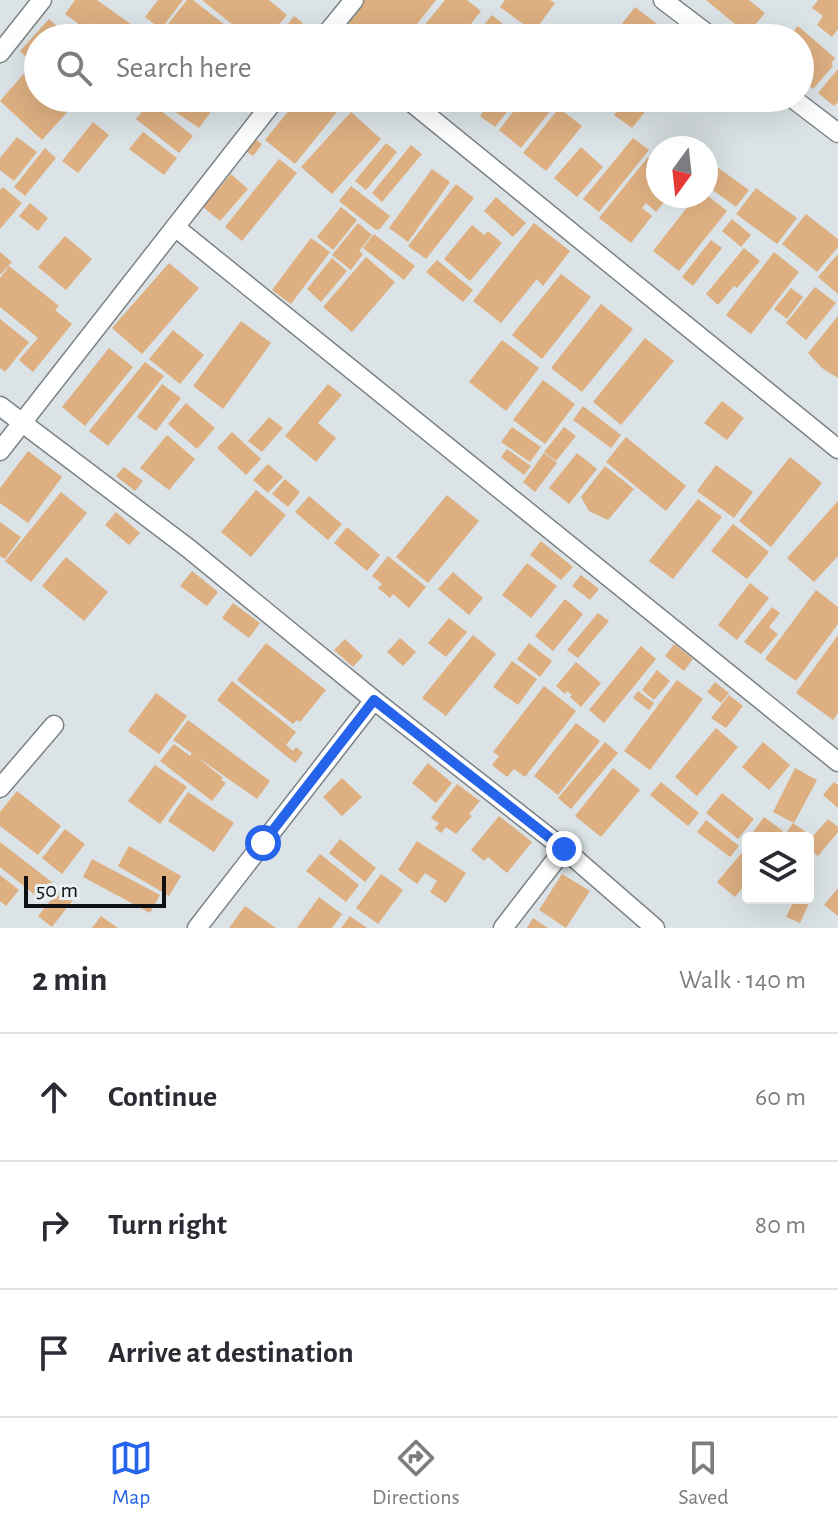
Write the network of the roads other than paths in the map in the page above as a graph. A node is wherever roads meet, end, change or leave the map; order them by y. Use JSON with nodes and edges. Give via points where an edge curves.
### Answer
{"nodes":[{"id":1,"x":42,"y":0,"type":"edge"},
{"id":2,"x":354,"y":0,"type":"edge"},
{"id":3,"x":663,"y":0,"type":"edge"},
{"id":4,"x":336,"y":24,"type":"edge"},
{"id":5,"x":695,"y":24,"type":"edge"},
{"id":6,"x":0,"y":53,"type":"edge"},
{"id":7,"x":265,"y":112,"type":"edge"},
{"id":8,"x":423,"y":112,"type":"edge"},
{"id":9,"x":810,"y":112,"type":"edge"},
{"id":10,"x":838,"y":133,"type":"edge"},
{"id":11,"x":175,"y":227,"type":"junction"},
{"id":12,"x":0,"y":406,"type":"edge"},
{"id":13,"x":22,"y":422,"type":"junction"},
{"id":14,"x":838,"y":449,"type":"edge"},
{"id":15,"x":0,"y":451,"type":"edge"},
{"id":16,"x":374,"y":700,"type":"junction"},
{"id":17,"x":54,"y":725,"type":"dead end"},
{"id":18,"x":838,"y":762,"type":"edge"},
{"id":19,"x":0,"y":788,"type":"edge"},
{"id":20,"x":564,"y":849,"type":"junction"},
{"id":21,"x":197,"y":928,"type":"edge"},
{"id":22,"x":503,"y":928,"type":"edge"},
{"id":23,"x":655,"y":928,"type":"edge"}],
"edges":[{"from":1,"to":6,"type":"street"},
{"from":2,"to":4,"type":"street"},
{"from":3,"to":5,"type":"street"},
{"from":7,"to":11,"type":"street"},
{"from":8,"to":14,"type":"street"},
{"from":9,"to":10,"type":"street"},
{"from":11,"to":13,"type":"street"},
{"from":11,"to":18,"type":"street"},
{"from":12,"to":13,"type":"street"},
{"from":13,"to":15,"type":"street"},
{"from":13,"to":16,"type":"street","via":[[188,548]]},
{"from":16,"to":20,"type":"street"},
{"from":16,"to":21,"type":"street"},
{"from":17,"to":19,"type":"street"},
{"from":20,"to":22,"type":"street"},
{"from":20,"to":23,"type":"street"}]}
